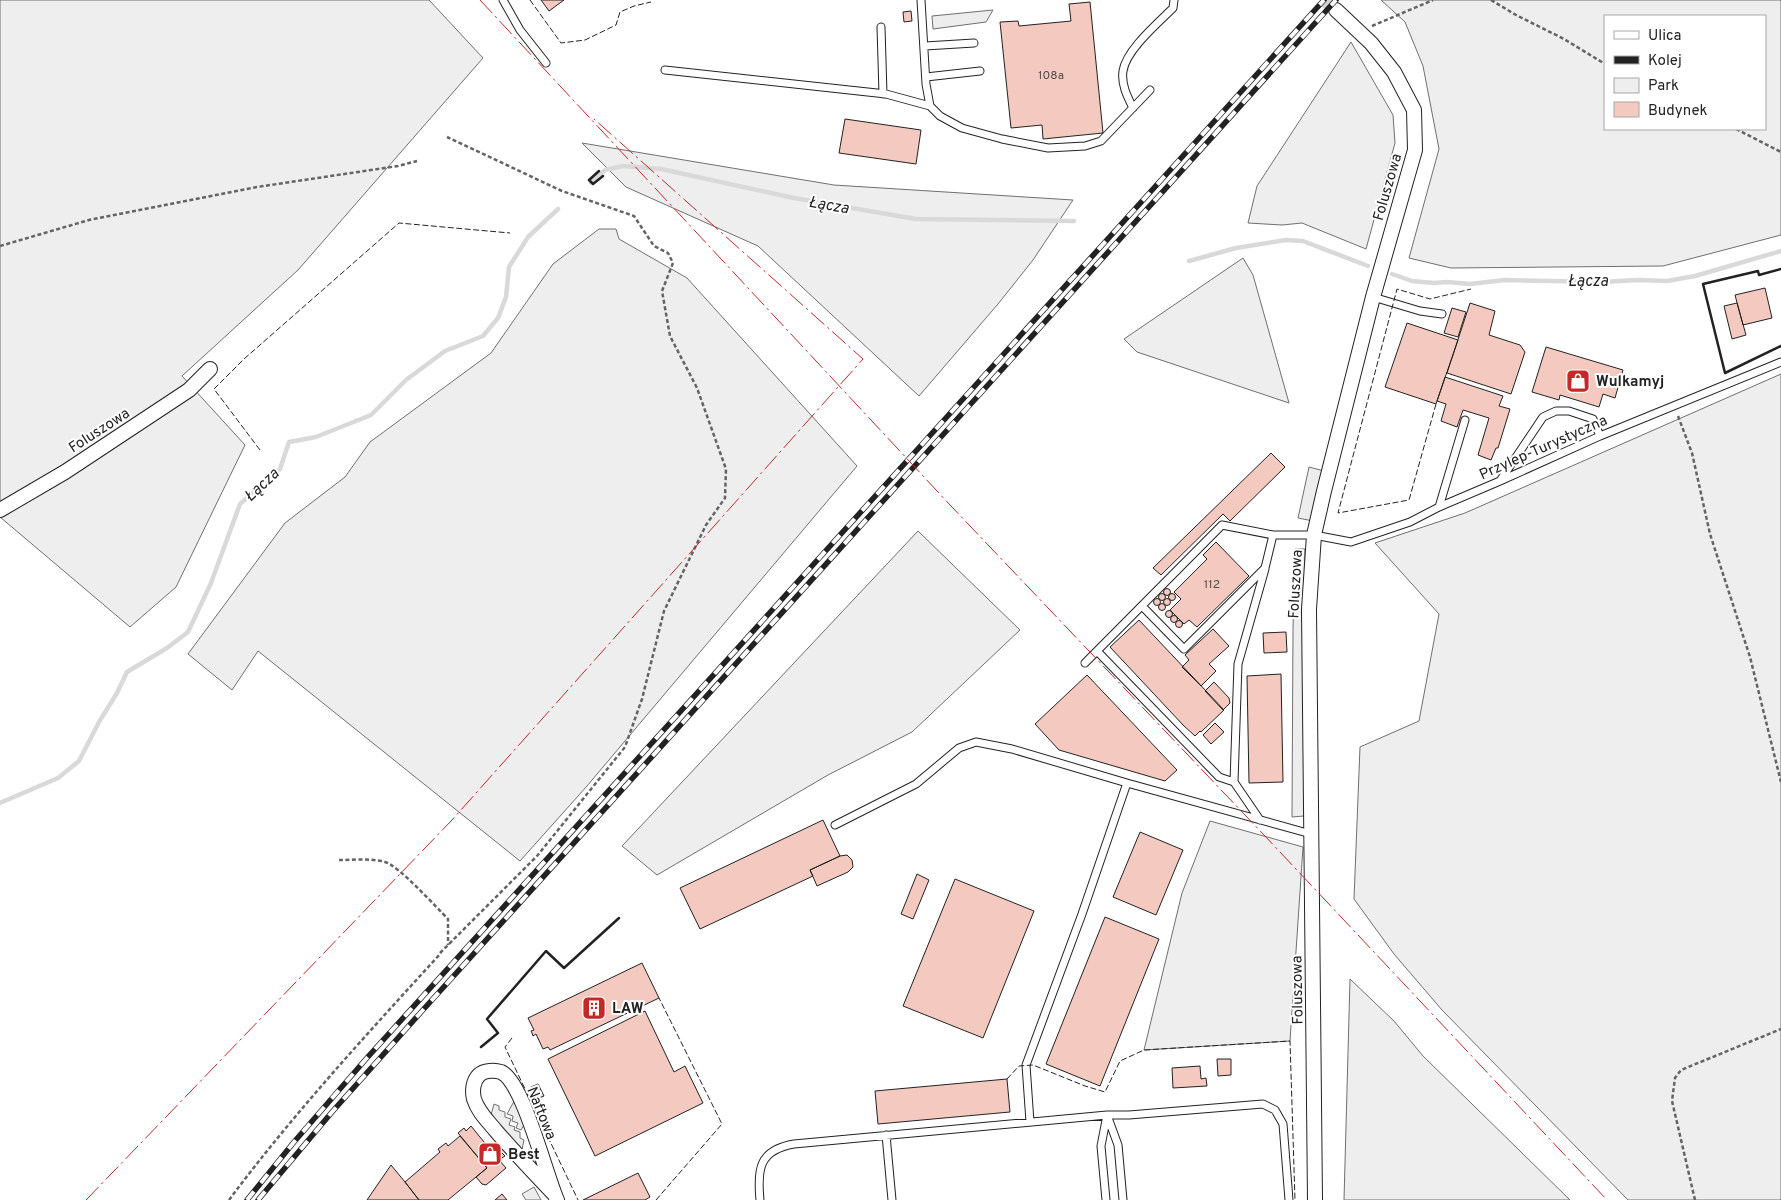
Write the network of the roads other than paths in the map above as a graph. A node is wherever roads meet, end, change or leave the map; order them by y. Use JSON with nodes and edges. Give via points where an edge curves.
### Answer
{"nodes":[{"id":1,"x":503,"y":0,"type":"edge"},
{"id":2,"x":921,"y":0,"type":"edge"},
{"id":3,"x":1174,"y":0,"type":"edge"},
{"id":4,"x":1336,"y":10,"type":"tunnel mouth"},
{"id":5,"x":881,"y":27,"type":"dead end"},
{"id":6,"x":974,"y":43,"type":"dead end"},
{"id":7,"x":924,"y":46,"type":"junction"},
{"id":8,"x":546,"y":63,"type":"dead end"},
{"id":9,"x":665,"y":70,"type":"dead end"},
{"id":10,"x":980,"y":71,"type":"dead end"},
{"id":11,"x":926,"y":77,"type":"junction"},
{"id":12,"x":1150,"y":90,"type":"dead end"},
{"id":13,"x":884,"y":94,"type":"junction"},
{"id":14,"x":930,"y":106,"type":"junction"},
{"id":15,"x":1133,"y":108,"type":"junction"},
{"id":16,"x":1373,"y":297,"type":"junction"},
{"id":17,"x":1442,"y":314,"type":"dead end"},
{"id":18,"x":1781,"y":362,"type":"edge"},
{"id":19,"x":210,"y":369,"type":"dead end"},
{"id":20,"x":1465,"y":420,"type":"dead end"},
{"id":21,"x":1600,"y":436,"type":"junction"},
{"id":22,"x":1500,"y":482,"type":"junction"},
{"id":23,"x":1438,"y":507,"type":"junction"},
{"id":24,"x":0,"y":510,"type":"edge"},
{"id":25,"x":1273,"y":535,"type":"junction"},
{"id":26,"x":1314,"y":535,"type":"junction"},
{"id":27,"x":1266,"y":568,"type":"junction"},
{"id":28,"x":1142,"y":606,"type":"junction"},
{"id":29,"x":1097,"y":651,"type":"junction"},
{"id":30,"x":1085,"y":663,"type":"dead end"},
{"id":31,"x":1234,"y":782,"type":"junction"},
{"id":32,"x":1126,"y":783,"type":"junction"},
{"id":33,"x":1260,"y":820,"type":"junction"},
{"id":34,"x":835,"y":825,"type":"dead end"},
{"id":35,"x":1312,"y":834,"type":"junction"},
{"id":36,"x":1107,"y":1115,"type":"junction"},
{"id":37,"x":1030,"y":1122,"type":"junction"},
{"id":38,"x":886,"y":1135,"type":"junction"},
{"id":39,"x":556,"y":1198,"type":"edge"},
{"id":40,"x":760,"y":1200,"type":"edge"},
{"id":41,"x":892,"y":1200,"type":"edge"},
{"id":42,"x":1106,"y":1200,"type":"edge"},
{"id":43,"x":1123,"y":1200,"type":"edge"},
{"id":44,"x":1289,"y":1200,"type":"edge"},
{"id":45,"x":1315,"y":1200,"type":"edge"}],
"edges":[{"from":1,"to":8,"type":"lane","via":[[520,30]]},
{"from":2,"to":7,"type":"lane"},
{"from":3,"to":15,"type":"lane","via":[[1173,8],[1130,55],[1123,71],[1125,90]]},
{"from":4,"to":16,"type":"street","name":"Foluszowa","via":[[1371,43],[1394,72],[1414,110],[1414,150]]},
{"from":5,"to":13,"type":"lane"},
{"from":6,"to":7,"type":"lane"},
{"from":7,"to":11,"type":"lane"},
{"from":9,"to":13,"type":"lane"},
{"from":10,"to":11,"type":"lane"},
{"from":11,"to":14,"type":"lane"},
{"from":12,"to":15,"type":"lane"},
{"from":13,"to":14,"type":"lane"},
{"from":14,"to":15,"type":"lane","via":[[940,116],[962,128],[1048,148],[1085,146],[1101,141]]},
{"from":16,"to":17,"type":"lane"},
{"from":16,"to":26,"type":"street","name":"Foluszowa"},
{"from":18,"to":21,"type":"lane","name":"Przylep-Turystyczna"},
{"from":19,"to":24,"type":"street","name":"Foluszowa","via":[[188,390]]},
{"from":20,"to":23,"type":"lane"},
{"from":21,"to":22,"type":"lane","name":"Przylep-Turystyczna"},
{"from":21,"to":22,"type":"lane","via":[[1593,419],[1569,411],[1556,411],[1543,417]]},
{"from":22,"to":23,"type":"lane","name":"Przylep-Turystyczna"},
{"from":23,"to":26,"type":"lane","name":"Przylep-Turystyczna","via":[[1410,522],[1351,542]]},
{"from":25,"to":26,"type":"lane","name":"Przylep-Turystyczna"},
{"from":25,"to":27,"type":"lane"},
{"from":25,"to":28,"type":"lane","name":"Przylep-Turystyczna","via":[[1222,525]]},
{"from":26,"to":35,"type":"street","name":"Foluszowa","via":[[1309,609]]},
{"from":27,"to":28,"type":"lane","via":[[1184,649]]},
{"from":27,"to":31,"type":"lane","via":[[1238,664]]},
{"from":28,"to":29,"type":"lane"},
{"from":29,"to":30,"type":"lane"},
{"from":29,"to":31,"type":"lane","via":[[1219,777]]},
{"from":31,"to":33,"type":"lane"},
{"from":32,"to":33,"type":"lane"},
{"from":32,"to":34,"type":"lane","via":[[1012,749],[976,742],[959,748],[916,784]]},
{"from":32,"to":37,"type":"lane","via":[[1026,1065]]},
{"from":33,"to":35,"type":"lane"},
{"from":35,"to":45,"type":"street","name":"Foluszowa"},
{"from":36,"to":37,"type":"lane"},
{"from":36,"to":42,"type":"lane","via":[[1101,1146]]},
{"from":36,"to":43,"type":"lane","via":[[1118,1145]]},
{"from":36,"to":44,"type":"lane","via":[[1263,1104],[1275,1110],[1282,1124]]},
{"from":37,"to":38,"type":"lane"},
{"from":38,"to":40,"type":"lane","via":[[780,1146],[767,1154],[761,1165],[758,1178]]},
{"from":38,"to":41,"type":"lane"},
{"from":39,"to":39,"type":"street","name":"Naftowa","via":[[518,1094],[502,1072],[485,1071],[473,1086],[474,1099],[480,1111]]}]}
